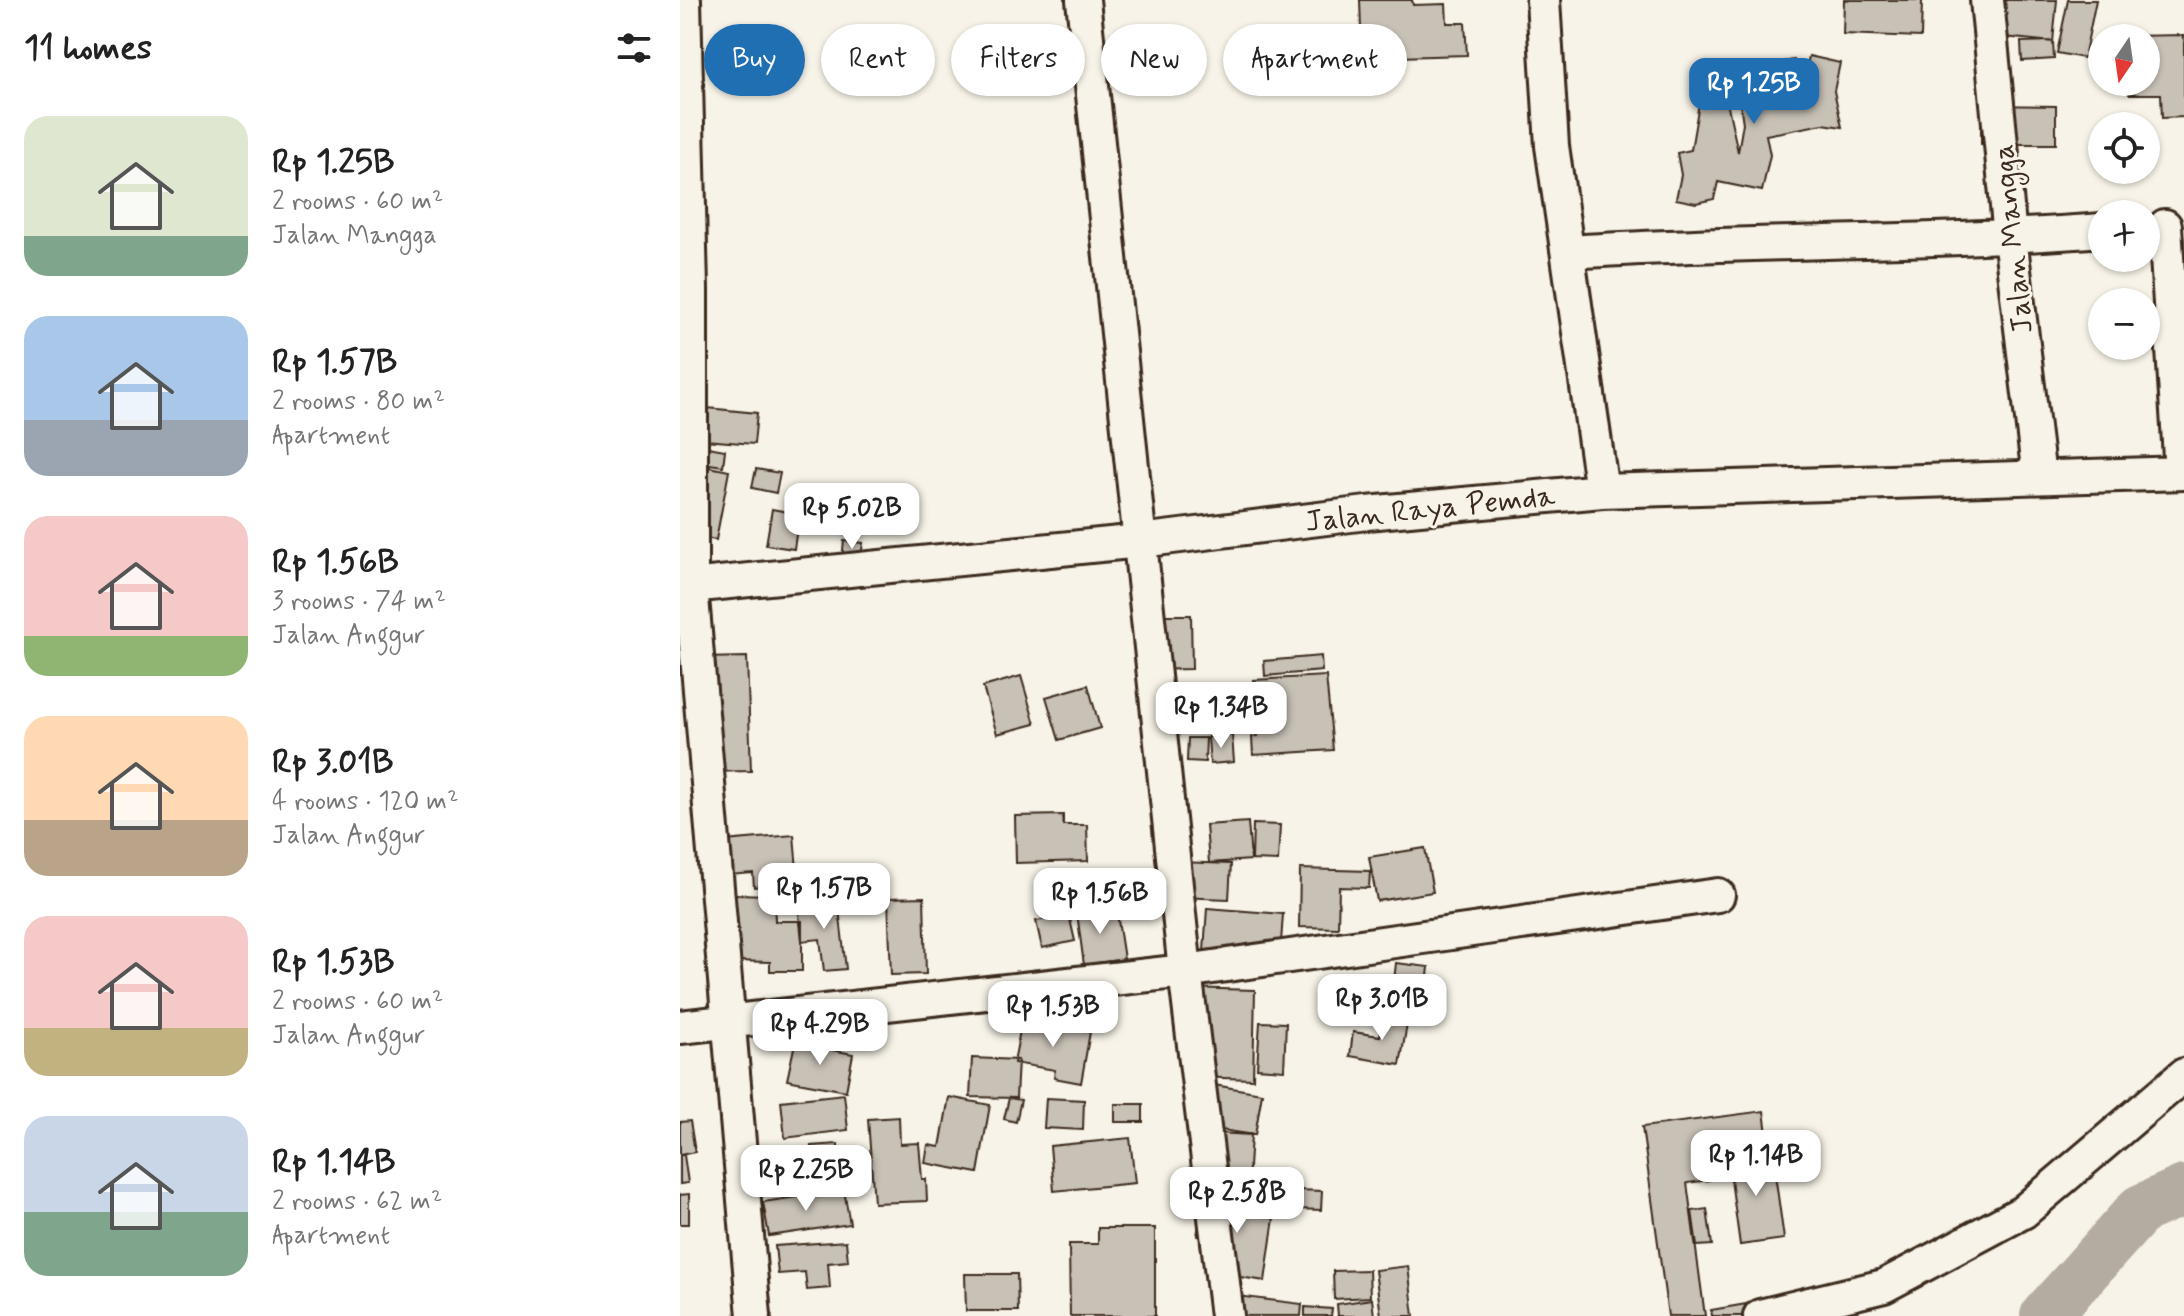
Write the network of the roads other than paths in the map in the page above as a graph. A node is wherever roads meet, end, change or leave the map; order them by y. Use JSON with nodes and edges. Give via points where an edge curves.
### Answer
{"nodes":[{"id":1,"x":684,"y":0,"type":"edge"},
{"id":2,"x":1083,"y":0,"type":"edge"},
{"id":3,"x":1543,"y":0,"type":"edge"},
{"id":4,"x":1987,"y":0,"type":"edge"},
{"id":5,"x":2165,"y":225,"type":"edge"},
{"id":6,"x":2088,"y":231,"type":"edge"},
{"id":7,"x":2010,"y":237,"type":"junction"},
{"id":8,"x":1568,"y":252,"type":"junction"},
{"id":9,"x":2182,"y":473,"type":"edge"},
{"id":10,"x":2039,"y":477,"type":"junction"},
{"id":11,"x":1602,"y":491,"type":"junction"},
{"id":12,"x":1140,"y":541,"type":"junction"},
{"id":13,"x":685,"y":587,"type":"edge"},
{"id":14,"x":1718,"y":895,"type":"dead end"},
{"id":15,"x":1185,"y":971,"type":"junction"},
{"id":16,"x":729,"y":1023,"type":"junction"},
{"id":17,"x":680,"y":1027,"type":"edge"},
{"id":18,"x":2184,"y":1075,"type":"edge"},
{"id":19,"x":754,"y":1316,"type":"edge"},
{"id":20,"x":1227,"y":1316,"type":"edge"},
{"id":21,"x":1760,"y":1316,"type":"edge"}],
"edges":[{"from":1,"to":13,"type":"street","via":[[691,289]]},
{"from":2,"to":12,"type":"street"},
{"from":3,"to":8,"type":"street","via":[[1552,146]]},
{"from":4,"to":7,"type":"street","name":"Jalan Mangga"},
{"from":5,"to":9,"type":"street"},
{"from":6,"to":7,"type":"street"},
{"from":7,"to":8,"type":"street","via":[[1683,244]]},
{"from":7,"to":10,"type":"street","name":"Jalan Mangga"},
{"from":8,"to":11,"type":"street"},
{"from":9,"to":10,"type":"street","name":"Jalan Raya Pemda"},
{"from":10,"to":11,"type":"street","name":"Jalan Raya Pemda"},
{"from":11,"to":12,"type":"street","name":"Jalan Raya Pemda"},
{"from":12,"to":13,"type":"street","name":"Jalan Raya Pemda"},
{"from":12,"to":15,"type":"street"},
{"from":13,"to":16,"type":"street"},
{"from":14,"to":15,"type":"street"},
{"from":15,"to":16,"type":"street"},
{"from":15,"to":20,"type":"street"},
{"from":16,"to":17,"type":"street"},
{"from":16,"to":19,"type":"street"},
{"from":18,"to":21,"type":"street","via":[[2023,1212],[1884,1286]]}]}
